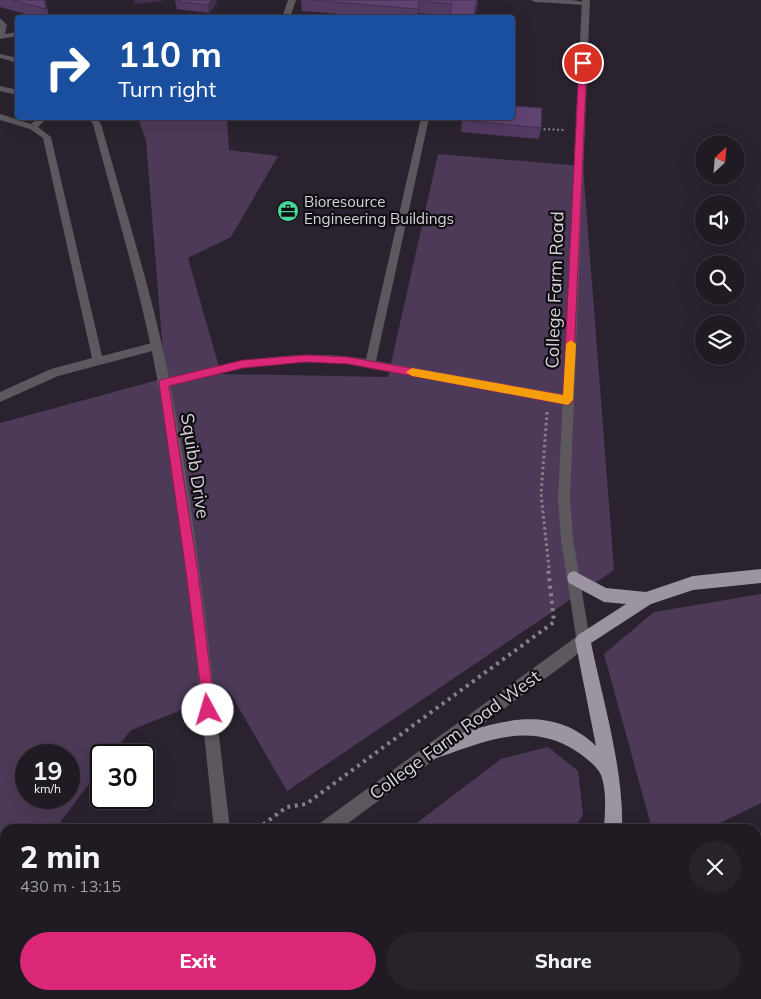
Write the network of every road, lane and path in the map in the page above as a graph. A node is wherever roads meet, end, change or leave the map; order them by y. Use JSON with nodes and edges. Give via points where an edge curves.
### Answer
{"nodes":[{"id":1,"x":292,"y":0,"type":"edge"},
{"id":2,"x":535,"y":0,"type":"edge"},
{"id":3,"x":585,"y":2,"type":"edge"},
{"id":4,"x":287,"y":15,"type":"edge"},
{"id":5,"x":0,"y":20,"type":"edge"},
{"id":6,"x":15,"y":35,"type":"edge"},
{"id":7,"x":1,"y":37,"type":"edge"},
{"id":8,"x":0,"y":56,"type":"edge"},
{"id":9,"x":15,"y":60,"type":"edge"},
{"id":10,"x":0,"y":88,"type":"edge"},
{"id":11,"x":15,"y":92,"type":"edge"},
{"id":12,"x":0,"y":117,"type":"edge"},
{"id":13,"x":42,"y":120,"type":"edge"},
{"id":14,"x":94,"y":120,"type":"edge"},
{"id":15,"x":425,"y":120,"type":"edge"},
{"id":16,"x":33,"y":127,"type":"junction"},
{"id":17,"x":539,"y":128,"type":"edge"},
{"id":18,"x":570,"y":131,"type":"dead end"},
{"id":19,"x":156,"y":346,"type":"junction"},
{"id":20,"x":98,"y":361,"type":"junction"},
{"id":21,"x":370,"y":364,"type":"junction"},
{"id":22,"x":164,"y":383,"type":"junction"},
{"id":23,"x":0,"y":397,"type":"edge"},
{"id":24,"x":548,"y":397,"type":"junction"},
{"id":25,"x":568,"y":400,"type":"junction"},
{"id":26,"x":761,"y":576,"type":"edge"},
{"id":27,"x":574,"y":578,"type":"junction"},
{"id":28,"x":646,"y":599,"type":"junction"},
{"id":29,"x":583,"y":640,"type":"junction"},
{"id":30,"x":430,"y":752,"type":"junction"},
{"id":31,"x":609,"y":771,"type":"junction"},
{"id":32,"x":221,"y":824,"type":"edge"},
{"id":33,"x":264,"y":824,"type":"edge"},
{"id":34,"x":333,"y":824,"type":"edge"},
{"id":35,"x":613,"y":824,"type":"edge"}],
"edges":[{"from":1,"to":4,"type":"street"},
{"from":2,"to":3,"type":"street"},
{"from":3,"to":25,"type":"street","name":"College Farm Road"},
{"from":5,"to":7,"type":"street","via":[[3,25]]},
{"from":6,"to":7,"type":"street"},
{"from":8,"to":9,"type":"street"},
{"from":10,"to":11,"type":"street"},
{"from":12,"to":16,"type":"street"},
{"from":13,"to":16,"type":"street"},
{"from":14,"to":19,"type":"street","name":"Squibb Drive"},
{"from":15,"to":21,"type":"street"},
{"from":16,"to":20,"type":"street","via":[[47,136]]},
{"from":17,"to":18,"type":"path"},
{"from":19,"to":20,"type":"street"},
{"from":19,"to":22,"type":"street","name":"Squibb Drive"},
{"from":20,"to":23,"type":"street","via":[[55,372]]},
{"from":21,"to":22,"type":"street","via":[[306,358],[243,364]]},
{"from":21,"to":24,"type":"street"},
{"from":22,"to":32,"type":"street","name":"Squibb Drive","via":[[192,572]]},
{"from":24,"to":25,"type":"street"},
{"from":24,"to":33,"type":"path","via":[[541,494],[554,622],[306,804],[287,807]]},
{"from":25,"to":27,"type":"street","name":"College Farm Road","via":[[564,499]]},
{"from":26,"to":28,"type":"highway","via":[[693,583]]},
{"from":27,"to":28,"type":"highway","via":[[604,595]]},
{"from":27,"to":29,"type":"street","name":"College Farm Road"},
{"from":28,"to":29,"type":"highway"},
{"from":29,"to":30,"type":"street","name":"College Farm Road West"},
{"from":29,"to":31,"type":"highway"},
{"from":30,"to":31,"type":"highway","via":[[511,727],[539,726],[577,740]]},
{"from":30,"to":34,"type":"street","name":"College Farm Road West"},
{"from":31,"to":35,"type":"highway"}]}
